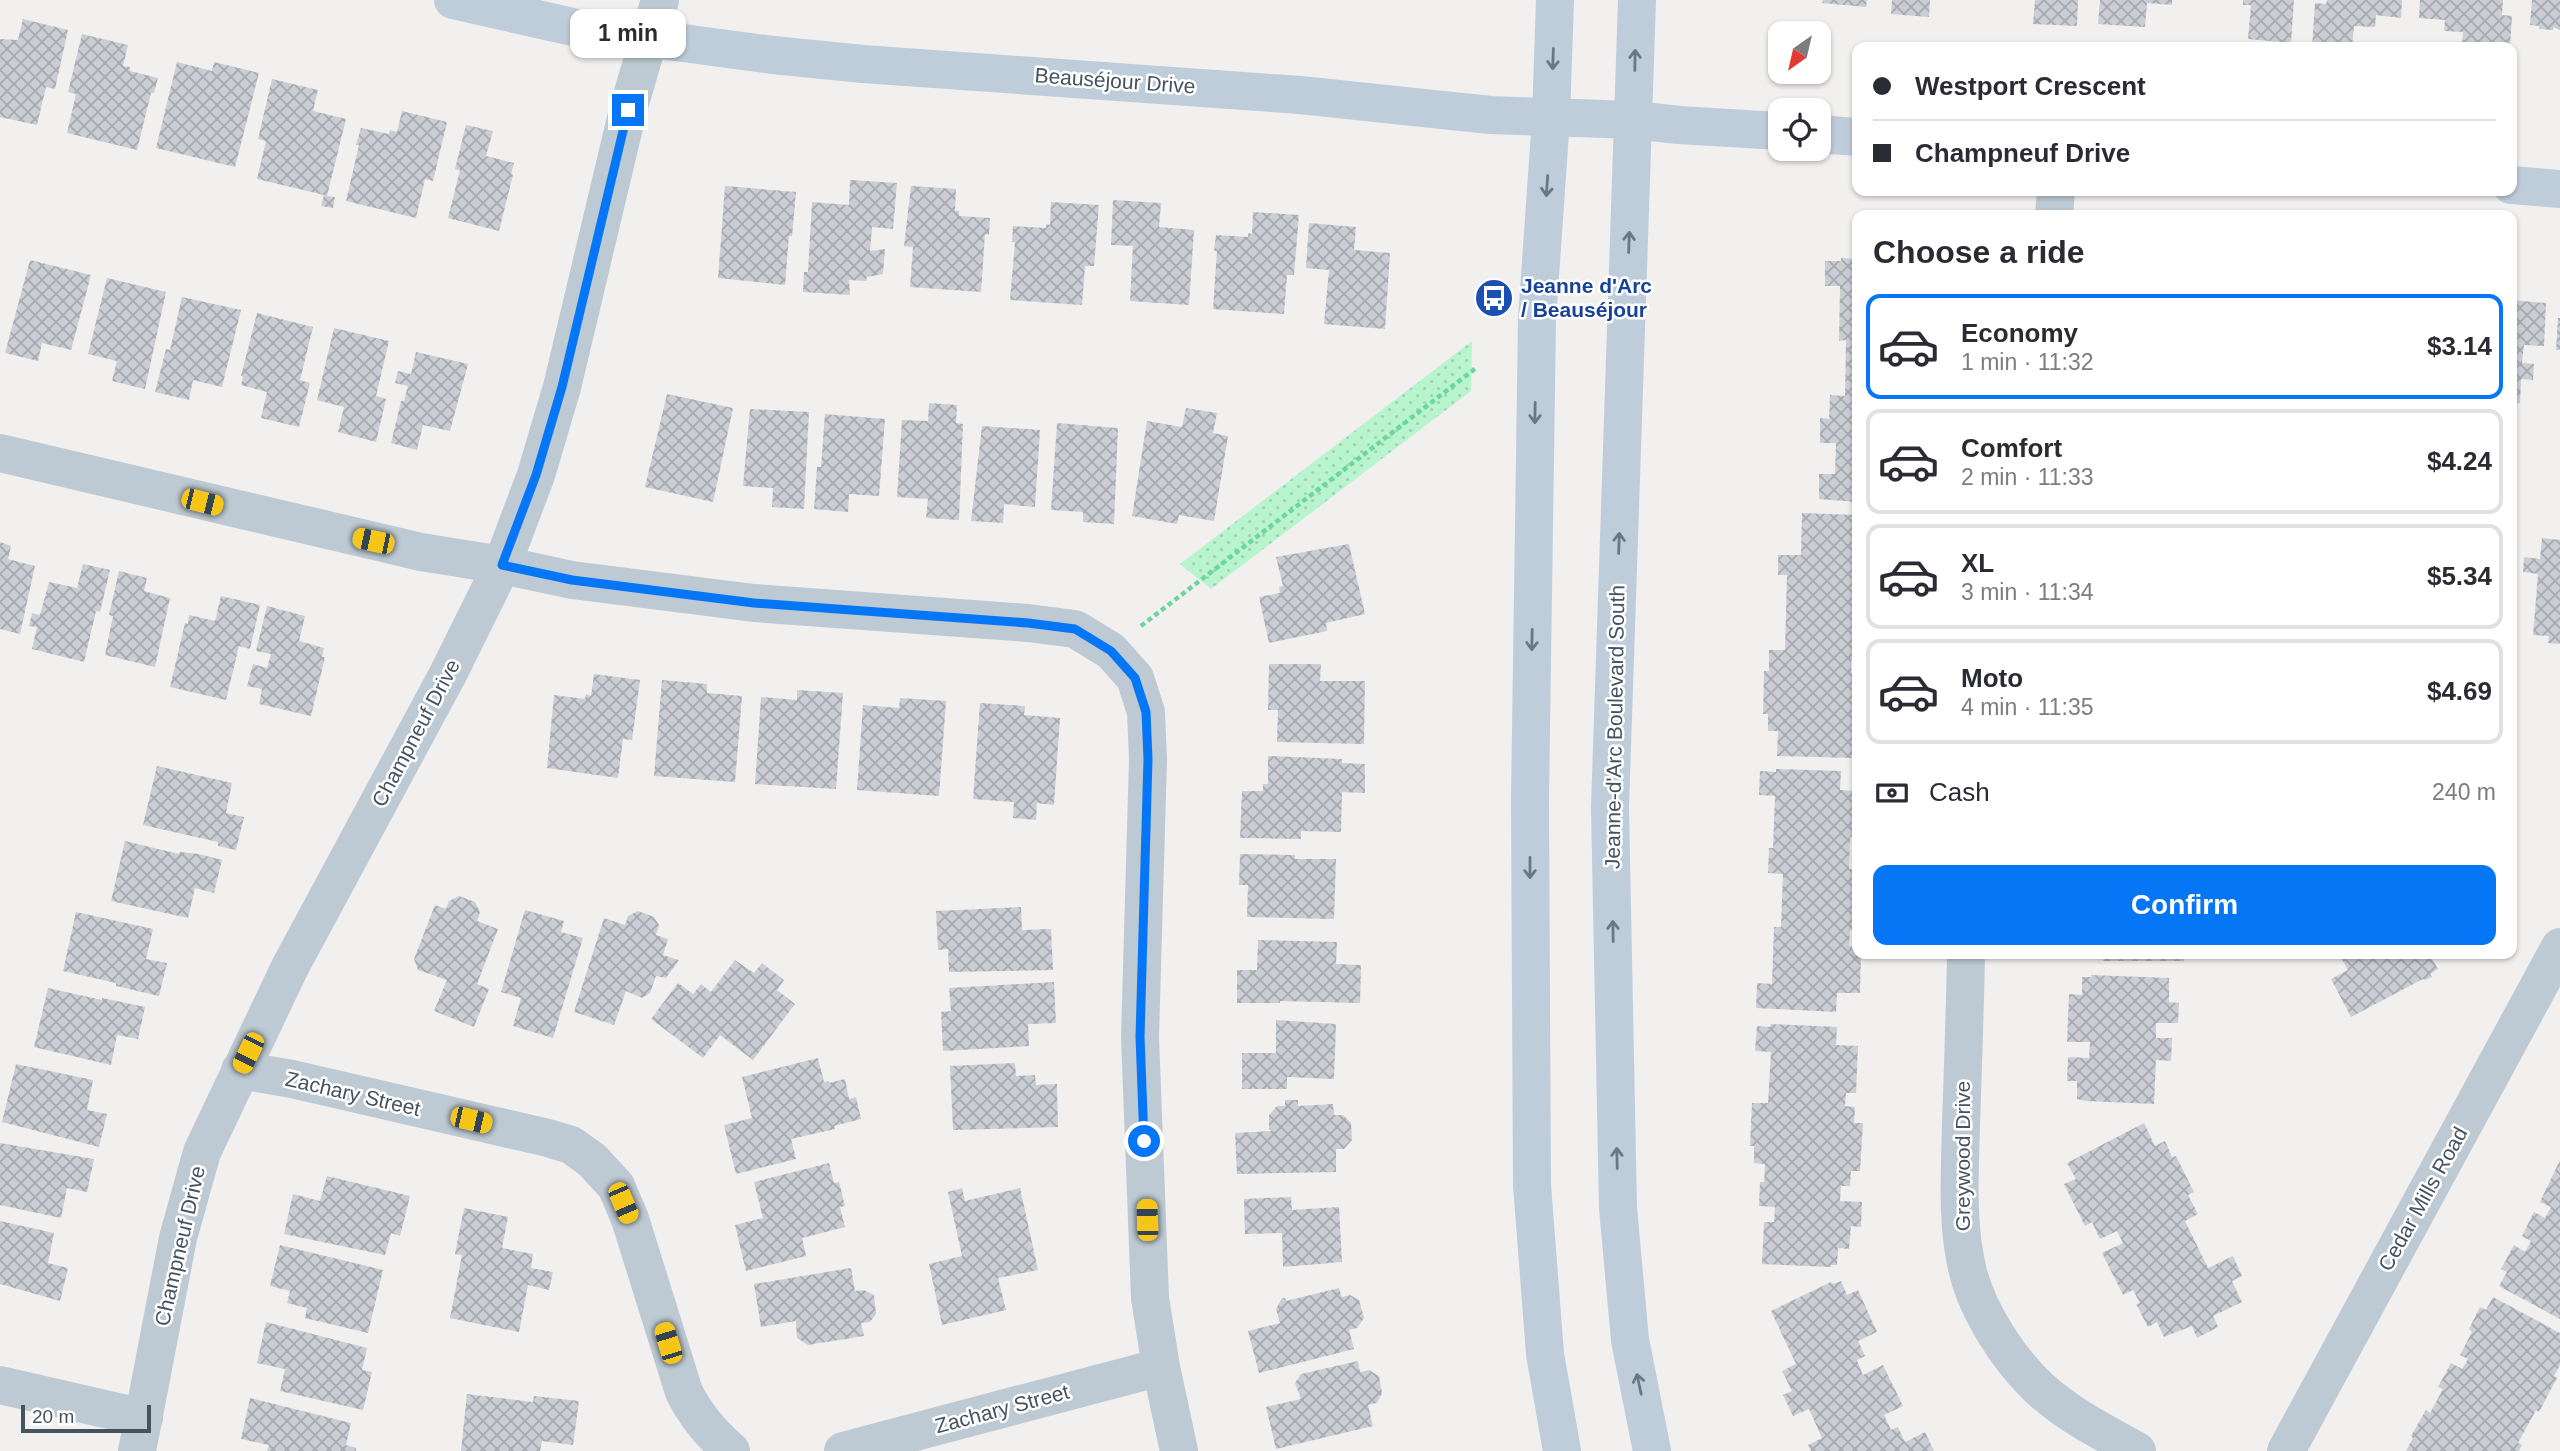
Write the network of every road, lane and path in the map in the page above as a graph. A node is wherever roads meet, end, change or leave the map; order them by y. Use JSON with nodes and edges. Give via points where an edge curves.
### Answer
{"nodes":[{"id":1,"x":453,"y":0,"type":"edge"},
{"id":2,"x":660,"y":0,"type":"edge"},
{"id":3,"x":1556,"y":0,"type":"edge"},
{"id":4,"x":1637,"y":0,"type":"edge"},
{"id":5,"x":648,"y":38,"type":"junction"},
{"id":6,"x":1551,"y":117,"type":"junction"},
{"id":7,"x":1634,"y":120,"type":"junction"},
{"id":8,"x":1768,"y":130,"type":"edge"},
{"id":9,"x":1831,"y":135,"type":"edge"},
{"id":10,"x":1852,"y":137,"type":"edge"},
{"id":11,"x":2517,"y":185,"type":"edge"},
{"id":12,"x":2560,"y":189,"type":"edge"},
{"id":13,"x":1476,"y":368,"type":"dead end"},
{"id":14,"x":0,"y":453,"type":"edge"},
{"id":15,"x":502,"y":565,"type":"junction"},
{"id":16,"x":1111,"y":651,"type":"junction"},
{"id":17,"x":2560,"y":947,"type":"edge"},
{"id":18,"x":1966,"y":959,"type":"edge"},
{"id":19,"x":240,"y":1070,"type":"junction"},
{"id":20,"x":1161,"y":1367,"type":"junction"},
{"id":21,"x":0,"y":1385,"type":"edge"},
{"id":22,"x":141,"y":1435,"type":"edge"},
{"id":23,"x":731,"y":1451,"type":"edge"},
{"id":24,"x":844,"y":1451,"type":"edge"},
{"id":25,"x":1179,"y":1451,"type":"edge"},
{"id":26,"x":1562,"y":1451,"type":"edge"},
{"id":27,"x":1652,"y":1451,"type":"edge"},
{"id":28,"x":2137,"y":1451,"type":"edge"},
{"id":29,"x":2286,"y":1451,"type":"edge"}],
"edges":[{"from":1,"to":5,"type":"main road","name":"Beauséjour Drive","via":[[586,30]]},
{"from":2,"to":5,"type":"street","name":"Champneuf Drive"},
{"from":3,"to":6,"type":"main road","one_way":true},
{"from":7,"to":4,"type":"main road","name":"Jeanne-d'Arc Boulevard South","one_way":true},
{"from":5,"to":6,"type":"main road","name":"Beauséjour Drive","via":[[863,64]]},
{"from":5,"to":15,"type":"street","name":"Champneuf Drive","via":[[562,387]]},
{"from":6,"to":7,"type":"main road","name":"Beauséjour Drive"},
{"from":6,"to":26,"type":"main road","one_way":true,"via":[[1537,319],[1530,800],[1532,1185],[1545,1354]]},
{"from":7,"to":8,"type":"main road","name":"Beauséjour Drive"},
{"from":27,"to":7,"type":"main road","name":"Jeanne-d'Arc Boulevard South","one_way":true,"via":[[1630,1340],[1618,1208],[1610,807]]},
{"from":9,"to":10,"type":"main road"},
{"from":11,"to":12,"type":"main road"},
{"from":13,"to":16,"type":"path"},
{"from":14,"to":15,"type":"street","via":[[421,552]]},
{"from":15,"to":16,"type":"street","via":[[572,580],[754,603],[1075,629]]},
{"from":15,"to":19,"type":"street","name":"Champneuf Drive"},
{"from":16,"to":20,"type":"street","via":[[1135,678],[1146,712],[1140,1037],[1150,1298]]},
{"from":17,"to":29,"type":"street","name":"Cedar Mills Road"},
{"from":18,"to":28,"type":"street","name":"Greywood Drive","via":[[1959,1182],[1968,1273],[2011,1358],[2039,1388],[2071,1413]]},
{"from":19,"to":22,"type":"street","name":"Champneuf Drive","via":[[202,1152],[178,1238]]},
{"from":19,"to":23,"type":"street","name":"Zachary Street","via":[[548,1138],[571,1145],[592,1160],[616,1186],[630,1219],[684,1392],[703,1424]]},
{"from":20,"to":24,"type":"street","name":"Zachary Street"},
{"from":20,"to":25,"type":"street"},
{"from":21,"to":22,"type":"street"}]}
